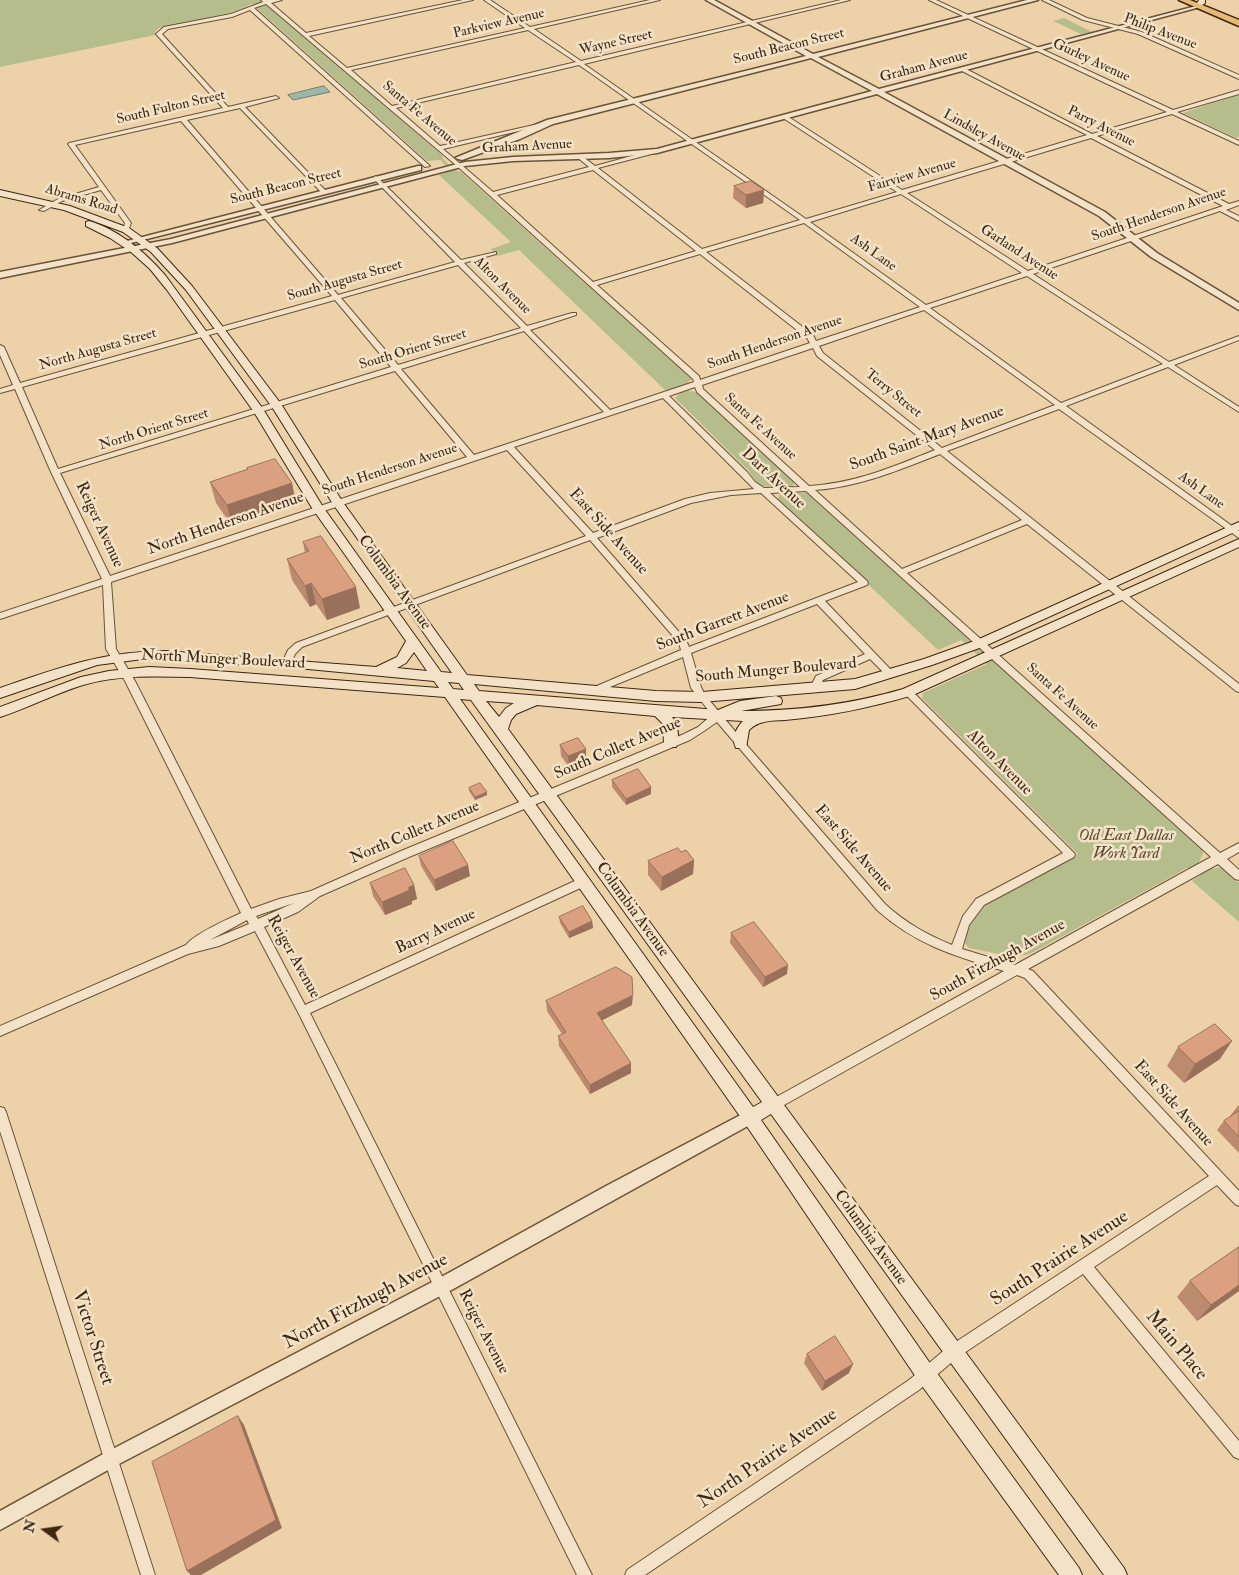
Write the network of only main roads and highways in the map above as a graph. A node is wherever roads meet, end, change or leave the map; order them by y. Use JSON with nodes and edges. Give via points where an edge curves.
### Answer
{"nodes":[{"id":1,"x":1183,"y":0,"type":"edge"},
{"id":2,"x":1200,"y":3,"type":"edge"},
{"id":3,"x":1239,"y":23,"type":"edge"},
{"id":4,"x":0,"y":193,"type":"edge"},
{"id":5,"x":0,"y":202,"type":"edge"},
{"id":6,"x":149,"y":246,"type":"joint"},
{"id":7,"x":135,"y":249,"type":"joint"},
{"id":8,"x":1236,"y":530,"type":"edge"},
{"id":9,"x":1239,"y":543,"type":"edge"},
{"id":10,"x":412,"y":640,"type":"junction"},
{"id":11,"x":992,"y":654,"type":"joint"},
{"id":12,"x":373,"y":671,"type":"junction"},
{"id":13,"x":437,"y":677,"type":"junction"},
{"id":14,"x":463,"y":679,"type":"junction"},
{"id":15,"x":855,"y":684,"type":"junction"},
{"id":16,"x":908,"y":692,"type":"joint"},
{"id":17,"x":0,"y":693,"type":"edge"},
{"id":18,"x":450,"y":694,"type":"junction"},
{"id":19,"x":476,"y":696,"type":"junction"},
{"id":20,"x":702,"y":697,"type":"junction"},
{"id":21,"x":542,"y":701,"type":"junction"},
{"id":22,"x":618,"y":707,"type":"junction"},
{"id":23,"x":0,"y":712,"type":"edge"},
{"id":24,"x":659,"y":712,"type":"junction"},
{"id":25,"x":717,"y":716,"type":"junction"},
{"id":26,"x":764,"y":717,"type":"junction"},
{"id":27,"x":501,"y":731,"type":"junction"},
{"id":28,"x":671,"y":744,"type":"road end"},
{"id":29,"x":741,"y":745,"type":"road end"},
{"id":30,"x":669,"y":961,"type":"junction"},
{"id":31,"x":646,"y":971,"type":"junction"},
{"id":32,"x":773,"y":1105,"type":"junction"},
{"id":33,"x":750,"y":1117,"type":"junction"},
{"id":34,"x":953,"y":1352,"type":"joint"},
{"id":35,"x":1072,"y":1575,"type":"edge"},
{"id":36,"x":1117,"y":1575,"type":"edge"}],
"edges":[{"from":1,"to":2,"type":"main road"},
{"from":2,"to":3,"type":"main road"},
{"from":4,"to":6,"type":"main road","name":"Abrams Road","via":[[83,212],[126,230]]},
{"from":5,"to":7,"type":"main road","name":"Abrams Road","via":[[42,210],[90,225]]},
{"from":6,"to":14,"type":"main road","name":"Columbia Avenue","via":[[182,279],[277,406],[337,502]]},
{"from":7,"to":10,"type":"main road","name":"Columbia Avenue","via":[[155,268],[204,334],[259,412],[318,508]]},
{"from":8,"to":15,"type":"main road","name":"South Munger Boulevard","via":[[981,643]]},
{"from":9,"to":11,"type":"main road"},
{"from":10,"to":12,"type":"main road","via":[[401,661]]},
{"from":10,"to":13,"type":"main road","name":"Columbia Avenue"},
{"from":11,"to":16,"type":"main road"},
{"from":12,"to":13,"type":"main road","name":"North Munger Boulevard"},
{"from":12,"to":17,"type":"main road","name":"North Munger Boulevard","via":[[166,656],[116,658],[66,670]]},
{"from":13,"to":14,"type":"main road","name":"South Munger Boulevard"},
{"from":13,"to":18,"type":"main road","name":"Columbia Avenue"},
{"from":14,"to":19,"type":"main road","name":"Columbia Avenue"},
{"from":14,"to":20,"type":"main road","name":"South Munger Boulevard"},
{"from":15,"to":20,"type":"main road","name":"South Munger Boulevard"},
{"from":15,"to":25,"type":"main road","via":[[841,692],[748,704]]},
{"from":16,"to":26,"type":"main road","via":[[853,708],[810,715]]},
{"from":18,"to":19,"type":"main road"},
{"from":18,"to":23,"type":"main road","name":"North Munger Boulevard","via":[[186,673],[126,673],[81,681]]},
{"from":18,"to":31,"type":"main road","name":"Columbia Avenue"},
{"from":19,"to":21,"type":"main road"},
{"from":19,"to":27,"type":"main road","name":"Columbia Avenue"},
{"from":20,"to":22,"type":"main road","via":[[677,704],[631,703]]},
{"from":21,"to":22,"type":"main road"},
{"from":21,"to":27,"type":"main road","via":[[508,712]]},
{"from":22,"to":24,"type":"main road"},
{"from":24,"to":25,"type":"main road"},
{"from":24,"to":28,"type":"main road","via":[[670,723]]},
{"from":25,"to":26,"type":"main road"},
{"from":26,"to":29,"type":"main road","via":[[744,726]]},
{"from":27,"to":30,"type":"main road","name":"Columbia Avenue"},
{"from":30,"to":31,"type":"main road"},
{"from":30,"to":32,"type":"main road","name":"Columbia Avenue"},
{"from":31,"to":33,"type":"main road","name":"Columbia Avenue"},
{"from":32,"to":33,"type":"main road"},
{"from":32,"to":34,"type":"main road","name":"Columbia Avenue"},
{"from":33,"to":35,"type":"main road","name":"Columbia Avenue","via":[[927,1376]]},
{"from":34,"to":36,"type":"main road","name":"Columbia Avenue"}]}
